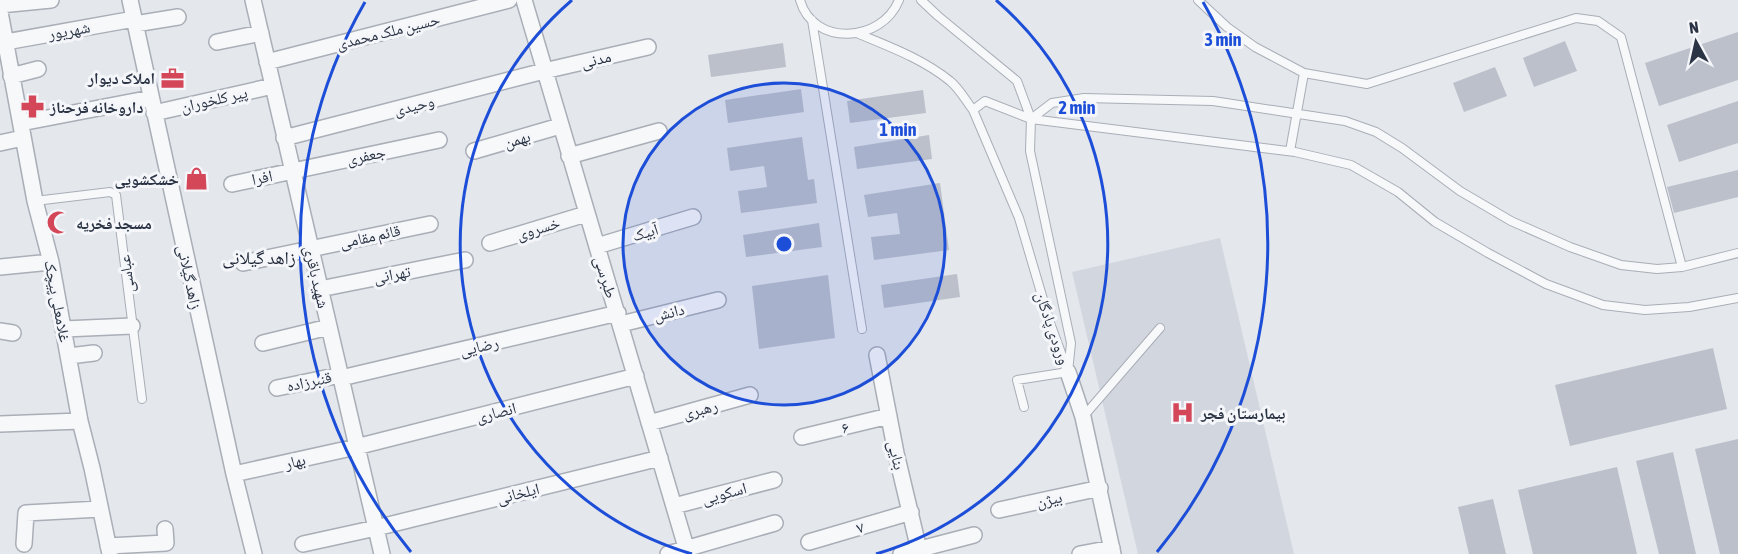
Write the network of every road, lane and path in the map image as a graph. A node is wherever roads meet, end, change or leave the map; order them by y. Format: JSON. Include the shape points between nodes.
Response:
{"nodes":[{"id":1,"x":51,"y":0,"type":"edge"},
{"id":2,"x":130,"y":0,"type":"edge"},
{"id":3,"x":253,"y":0,"type":"edge"},
{"id":4,"x":509,"y":0,"type":"edge"},
{"id":5,"x":524,"y":0,"type":"edge"},
{"id":6,"x":800,"y":0,"type":"edge"},
{"id":7,"x":899,"y":0,"type":"edge"},
{"id":8,"x":921,"y":0,"type":"edge"},
{"id":9,"x":1198,"y":0,"type":"edge"},
{"id":10,"x":0,"y":5,"type":"edge"},
{"id":11,"x":0,"y":12,"type":"edge"},
{"id":12,"x":178,"y":17,"type":"dead end"},
{"id":13,"x":812,"y":20,"type":"junction"},
{"id":14,"x":135,"y":22,"type":"junction"},
{"id":15,"x":261,"y":33,"type":"junction"},
{"id":16,"x":859,"y":34,"type":"junction"},
{"id":17,"x":2,"y":42,"type":"edge"},
{"id":18,"x":217,"y":42,"type":"dead end"},
{"id":19,"x":648,"y":47,"type":"dead end"},
{"id":20,"x":267,"y":62,"type":"junction"},
{"id":21,"x":38,"y":69,"type":"dead end"},
{"id":22,"x":544,"y":71,"type":"junction"},
{"id":23,"x":1304,"y":73,"type":"junction"},
{"id":24,"x":11,"y":76,"type":"junction"},
{"id":25,"x":273,"y":86,"type":"junction"},
{"id":26,"x":153,"y":106,"type":"junction"},
{"id":27,"x":973,"y":110,"type":"junction"},
{"id":28,"x":1297,"y":113,"type":"junction"},
{"id":29,"x":1031,"y":119,"type":"junction"},
{"id":30,"x":560,"y":126,"type":"junction"},
{"id":31,"x":22,"y":130,"type":"junction"},
{"id":32,"x":659,"y":131,"type":"dead end"},
{"id":33,"x":284,"y":138,"type":"junction"},
{"id":34,"x":439,"y":140,"type":"dead end"},
{"id":35,"x":0,"y":143,"type":"edge"},
{"id":36,"x":1290,"y":151,"type":"junction"},
{"id":37,"x":474,"y":152,"type":"dead end"},
{"id":38,"x":569,"y":156,"type":"junction"},
{"id":39,"x":292,"y":171,"type":"junction"},
{"id":40,"x":232,"y":183,"type":"dead end"},
{"id":41,"x":35,"y":201,"type":"junction"},
{"id":42,"x":586,"y":214,"type":"junction"},
{"id":43,"x":693,"y":217,"type":"dead end"},
{"id":44,"x":430,"y":224,"type":"dead end"},
{"id":45,"x":490,"y":243,"type":"dead end"},
{"id":46,"x":597,"y":246,"type":"junction"},
{"id":47,"x":310,"y":249,"type":"junction"},
{"id":48,"x":1738,"y":254,"type":"edge"},
{"id":49,"x":465,"y":260,"type":"dead end"},
{"id":50,"x":51,"y":262,"type":"junction"},
{"id":51,"x":243,"y":263,"type":"dead end"},
{"id":52,"x":0,"y":267,"type":"edge"},
{"id":53,"x":1682,"y":267,"type":"junction"},
{"id":54,"x":320,"y":289,"type":"junction"},
{"id":55,"x":1738,"y":298,"type":"edge"},
{"id":56,"x":718,"y":300,"type":"dead end"},
{"id":57,"x":619,"y":319,"type":"junction"},
{"id":58,"x":132,"y":326,"type":"junction"},
{"id":59,"x":329,"y":327,"type":"junction"},
{"id":60,"x":1160,"y":328,"type":"dead end"},
{"id":61,"x":64,"y":329,"type":"junction"},
{"id":62,"x":862,"y":329,"type":"dead end"},
{"id":63,"x":263,"y":343,"type":"dead end"},
{"id":64,"x":94,"y":353,"type":"dead end"},
{"id":65,"x":877,"y":355,"type":"dead end"},
{"id":66,"x":69,"y":356,"type":"junction"},
{"id":67,"x":1068,"y":372,"type":"junction"},
{"id":68,"x":340,"y":376,"type":"junction"},
{"id":69,"x":636,"y":376,"type":"junction"},
{"id":70,"x":277,"y":388,"type":"dead end"},
{"id":71,"x":750,"y":395,"type":"dead end"},
{"id":72,"x":142,"y":399,"type":"dead end"},
{"id":73,"x":1024,"y":407,"type":"dead end"},
{"id":74,"x":889,"y":416,"type":"junction"},
{"id":75,"x":1083,"y":417,"type":"junction"},
{"id":76,"x":80,"y":421,"type":"junction"},
{"id":77,"x":650,"y":423,"type":"junction"},
{"id":78,"x":0,"y":424,"type":"edge"},
{"id":79,"x":802,"y":437,"type":"dead end"},
{"id":80,"x":356,"y":447,"type":"junction"},
{"id":81,"x":660,"y":458,"type":"junction"},
{"id":82,"x":234,"y":474,"type":"junction"},
{"id":83,"x":774,"y":480,"type":"dead end"},
{"id":84,"x":1100,"y":488,"type":"junction"},
{"id":85,"x":674,"y":506,"type":"junction"},
{"id":86,"x":100,"y":509,"type":"junction"},
{"id":87,"x":999,"y":510,"type":"dead end"},
{"id":88,"x":911,"y":512,"type":"junction"},
{"id":89,"x":775,"y":523,"type":"dead end"},
{"id":90,"x":376,"y":528,"type":"junction"},
{"id":91,"x":165,"y":529,"type":"dead end"},
{"id":92,"x":974,"y":535,"type":"dead end"},
{"id":93,"x":809,"y":542,"type":"dead end"},
{"id":94,"x":24,"y":544,"type":"dead end"},
{"id":95,"x":303,"y":544,"type":"dead end"},
{"id":96,"x":109,"y":550,"type":"edge"},
{"id":97,"x":687,"y":551,"type":"edge"},
{"id":98,"x":919,"y":551,"type":"edge"},
{"id":99,"x":1112,"y":551,"type":"edge"},
{"id":100,"x":254,"y":554,"type":"edge"},
{"id":101,"x":382,"y":554,"type":"edge"},
{"id":102,"x":668,"y":554,"type":"edge"},
{"id":103,"x":901,"y":554,"type":"edge"},
{"id":104,"x":1080,"y":554,"type":"edge"}],
"edges":[{"from":1,"to":10,"type":"street"},
{"from":2,"to":14,"type":"street","name":"زاهد گیلانی"},
{"from":3,"to":15,"type":"street","name":"شهید باقری"},
{"from":4,"to":20,"type":"street","name":"حسین ملک محمدی"},
{"from":5,"to":22,"type":"street","name":"طبرسی"},
{"from":6,"to":13,"type":"lane"},
{"from":7,"to":16,"type":"lane","via":[[888,17]]},
{"from":8,"to":29,"type":"lane","via":[[1017,81]]},
{"from":9,"to":23,"type":"lane","via":[[1255,47]]},
{"from":11,"to":17,"type":"street","name":"غلامعلی پیچک"},
{"from":12,"to":14,"type":"street","name":"شهریور"},
{"from":13,"to":16,"type":"lane","name":"ورودی پادگان","via":[[834,32]]},
{"from":13,"to":62,"type":"lane"},
{"from":14,"to":17,"type":"street","name":"شهریور"},
{"from":14,"to":26,"type":"street","name":"زاهد گیلانی"},
{"from":15,"to":18,"type":"street"},
{"from":15,"to":20,"type":"street","name":"شهید باقری"},
{"from":16,"to":27,"type":"lane","name":"ورودی پادگان","via":[[930,67],[951,82]]},
{"from":17,"to":24,"type":"street","name":"غلامعلی پیچک"},
{"from":19,"to":22,"type":"street","name":"مدنی"},
{"from":20,"to":25,"type":"street","name":"شهید باقری"},
{"from":21,"to":24,"type":"street"},
{"from":22,"to":30,"type":"street","name":"طبرسی"},
{"from":22,"to":33,"type":"street","name":"وحیدی"},
{"from":23,"to":28,"type":"lane"},
{"from":23,"to":53,"type":"lane","via":[[1367,84],[1576,18],[1598,21],[1621,37]]},
{"from":24,"to":31,"type":"street","name":"غلامعلی پیچک"},
{"from":25,"to":26,"type":"street","name":"پیر کلخوران"},
{"from":25,"to":33,"type":"street","name":"شهید باقری"},
{"from":26,"to":31,"type":"street","name":"پیر کلخوران"},
{"from":26,"to":82,"type":"street","name":"زاهد گیلانی"},
{"from":27,"to":29,"type":"lane","via":[[985,101]]},
{"from":27,"to":67,"type":"lane","name":"ورودی پادگان","via":[[1019,218]]},
{"from":28,"to":29,"type":"lane","via":[[1213,101],[1084,98],[1052,104]]},
{"from":28,"to":36,"type":"lane"},
{"from":28,"to":53,"type":"lane","via":[[1345,121],[1376,132],[1460,191],[1511,221],[1570,247],[1621,265]]},
{"from":29,"to":36,"type":"lane"},
{"from":29,"to":67,"type":"lane","name":"ورودی پادگان","via":[[1030,151],[1071,343]]},
{"from":30,"to":37,"type":"street","name":"بهمن"},
{"from":30,"to":38,"type":"street","name":"طبرسی"},
{"from":31,"to":35,"type":"street","name":"پیر کلخوران"},
{"from":31,"to":41,"type":"street","name":"غلامعلی پیچک"},
{"from":32,"to":38,"type":"street"},
{"from":33,"to":39,"type":"street","name":"شهید باقری"},
{"from":34,"to":39,"type":"street","name":"جعفری"},
{"from":36,"to":55,"type":"lane","via":[[1351,165],[1488,253],[1546,284],[1603,305],[1645,310]]},
{"from":38,"to":42,"type":"street","name":"طبرسی"},
{"from":39,"to":40,"type":"street","name":"افرا"},
{"from":39,"to":47,"type":"street","name":"شهید باقری"},
{"from":41,"to":50,"type":"street","name":"غلامعلی پیچک"},
{"from":41,"to":58,"type":"lane","name":"عباسی","via":[[110,192],[116,195]]},
{"from":42,"to":45,"type":"street","name":"خسروی"},
{"from":42,"to":46,"type":"street","name":"طبرسی"},
{"from":43,"to":46,"type":"street","name":"آبیک"},
{"from":44,"to":47,"type":"street","name":"قائم مقامی"},
{"from":46,"to":57,"type":"street","name":"طبرسی"},
{"from":47,"to":51,"type":"street","name":"قائم مقامی"},
{"from":47,"to":54,"type":"street","name":"شهید باقری"},
{"from":48,"to":53,"type":"lane"},
{"from":49,"to":54,"type":"street","name":"تهرانی"},
{"from":50,"to":52,"type":"street"},
{"from":50,"to":61,"type":"street","name":"غلامعلی پیچک"},
{"from":54,"to":59,"type":"street","name":"شهید باقری"},
{"from":56,"to":57,"type":"street","name":"دانش"},
{"from":57,"to":68,"type":"street","name":"رضایی"},
{"from":57,"to":69,"type":"street","name":"طبرسی"},
{"from":58,"to":61,"type":"street"},
{"from":58,"to":72,"type":"lane","name":"عباسی"},
{"from":59,"to":63,"type":"street"},
{"from":59,"to":68,"type":"street","name":"شهید باقری"},
{"from":60,"to":75,"type":"lane"},
{"from":61,"to":66,"type":"street","name":"غلامعلی پیچک"},
{"from":64,"to":66,"type":"street"},
{"from":65,"to":74,"type":"street","name":"بنایی"},
{"from":66,"to":76,"type":"street","name":"غلامعلی پیچک"},
{"from":67,"to":73,"type":"lane","via":[[1017,380]]},
{"from":67,"to":75,"type":"street"},
{"from":68,"to":70,"type":"street","name":"قنبرزاده"},
{"from":68,"to":80,"type":"street","name":"شهید باقری"},
{"from":69,"to":77,"type":"street","name":"طبرسی"},
{"from":69,"to":80,"type":"street","name":"انصاری"},
{"from":71,"to":77,"type":"street","name":"رهبری"},
{"from":74,"to":79,"type":"street","name":"۶"},
{"from":74,"to":88,"type":"street","name":"بنایی"},
{"from":75,"to":84,"type":"street"},
{"from":76,"to":78,"type":"street"},
{"from":76,"to":86,"type":"street","name":"غلامعلی پیچک"},
{"from":77,"to":81,"type":"street","name":"طبرسی"},
{"from":80,"to":82,"type":"street","name":"بهار"},
{"from":80,"to":90,"type":"street","name":"شهید باقری"},
{"from":81,"to":85,"type":"street","name":"طبرسی"},
{"from":81,"to":90,"type":"street","name":"ایلخانی"},
{"from":82,"to":100,"type":"street","name":"زاهد گیلانی"},
{"from":83,"to":85,"type":"street","name":"اسکویی"},
{"from":84,"to":87,"type":"street","name":"بیژن"},
{"from":84,"to":99,"type":"street"},
{"from":85,"to":97,"type":"street","name":"طبرسی"},
{"from":86,"to":94,"type":"street","via":[[26,513]]},
{"from":86,"to":96,"type":"street","name":"غلامعلی پیچک"},
{"from":88,"to":93,"type":"street","name":"۷"},
{"from":88,"to":98,"type":"street","name":"بنایی"},
{"from":89,"to":97,"type":"street"},
{"from":90,"to":95,"type":"street","name":"ایلخانی"},
{"from":90,"to":101,"type":"street","name":"شهید باقری"},
{"from":91,"to":96,"type":"street","via":[[166,543]]},
{"from":92,"to":98,"type":"street"},
{"from":97,"to":102,"type":"street"},
{"from":98,"to":103,"type":"street"},
{"from":99,"to":104,"type":"street"}]}
